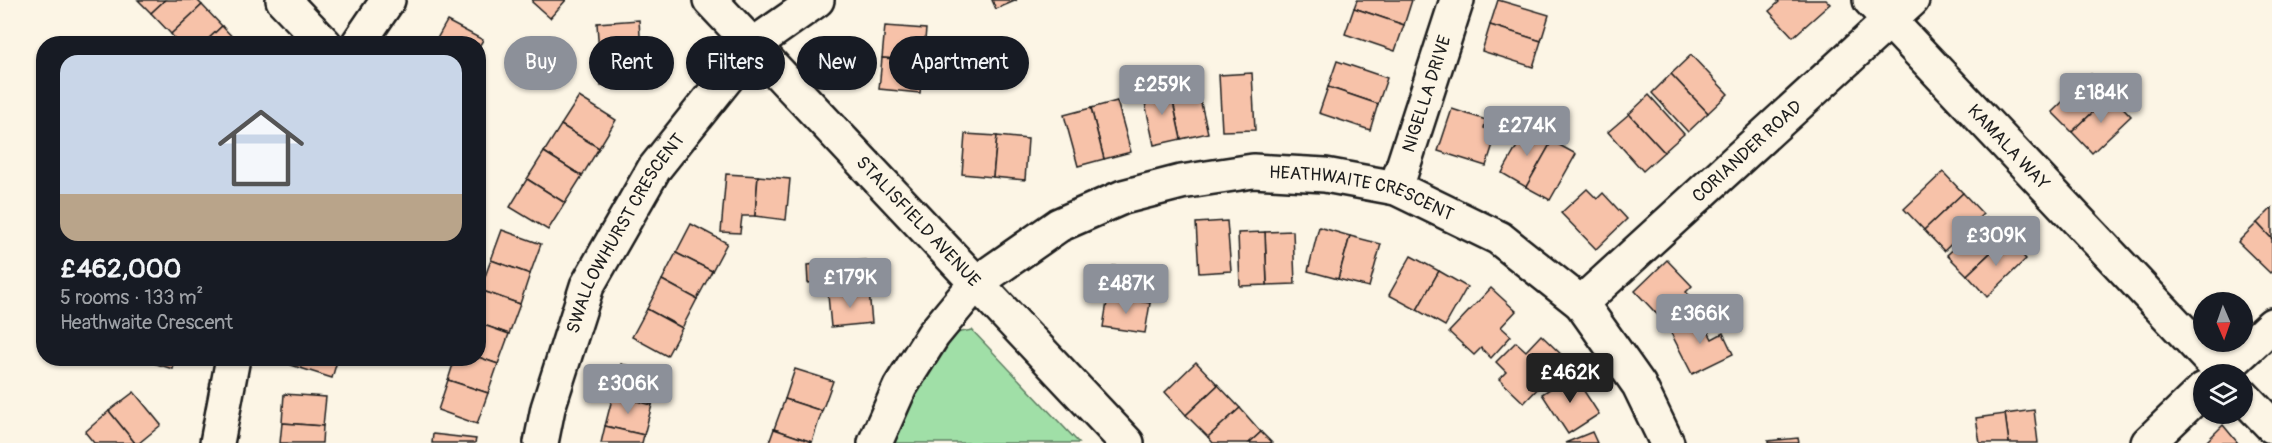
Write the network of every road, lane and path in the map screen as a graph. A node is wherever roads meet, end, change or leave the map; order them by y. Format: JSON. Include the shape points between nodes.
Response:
{"nodes":[{"id":1,"x":283,"y":0,"type":"edge"},
{"id":2,"x":388,"y":0,"type":"edge"},
{"id":3,"x":710,"y":0,"type":"edge"},
{"id":4,"x":817,"y":0,"type":"edge"},
{"id":5,"x":1457,"y":0,"type":"edge"},
{"id":6,"x":1890,"y":7,"type":"edge"},
{"id":7,"x":317,"y":36,"type":"edge"},
{"id":8,"x":363,"y":36,"type":"edge"},
{"id":9,"x":744,"y":36,"type":"edge"},
{"id":10,"x":766,"y":36,"type":"edge"},
{"id":11,"x":785,"y":79,"type":"edge"},
{"id":12,"x":717,"y":90,"type":"edge"},
{"id":13,"x":1396,"y":188,"type":"junction"},
{"id":14,"x":976,"y":283,"type":"junction"},
{"id":15,"x":1581,"y":303,"type":"junction"},
{"id":16,"x":2272,"y":325,"type":"edge"},
{"id":17,"x":2207,"y":364,"type":"edge"},
{"id":18,"x":2237,"y":364,"type":"edge"},
{"id":19,"x":232,"y":366,"type":"edge"},
{"id":20,"x":2193,"y":405,"type":"edge"},
{"id":21,"x":2253,"y":409,"type":"edge"},
{"id":22,"x":2272,"y":426,"type":"edge"},
{"id":23,"x":218,"y":443,"type":"edge"},
{"id":24,"x":541,"y":443,"type":"edge"},
{"id":25,"x":875,"y":443,"type":"edge"},
{"id":26,"x":1127,"y":443,"type":"edge"},
{"id":27,"x":1667,"y":443,"type":"edge"},
{"id":28,"x":2148,"y":443,"type":"edge"}],
"edges":[{"from":1,"to":7,"type":"street"},
{"from":2,"to":8,"type":"street"},
{"from":3,"to":9,"type":"street","name":"STALISFIELD AVENUE"},
{"from":4,"to":10,"type":"street","name":"SWALLOWHURST CRESCENT"},
{"from":5,"to":13,"type":"street","name":"NIGELLA DRIVE"},
{"from":6,"to":15,"type":"street","name":"CORIANDER ROAD"},
{"from":6,"to":17,"type":"street","name":"KAMALA WAY"},
{"from":11,"to":14,"type":"street","name":"STALISFIELD AVENUE"},
{"from":12,"to":24,"type":"street","name":"SWALLOWHURST CRESCENT","via":[[654,169],[587,286],[548,408]]},
{"from":13,"to":14,"type":"street","name":"HEATHWAITE CRESCENT","via":[[1325,175],[1253,171],[1181,182],[1123,197],[1059,225]]},
{"from":13,"to":15,"type":"street","name":"HEATHWAITE CRESCENT","via":[[1499,238]]},
{"from":14,"to":25,"type":"street","name":"HEATHWAITE CRESCENT","via":[[933,335],[900,387]]},
{"from":14,"to":26,"type":"street","name":"STALISFIELD AVENUE"},
{"from":15,"to":27,"type":"street","name":"HEATHWAITE CRESCENT","via":[[1639,385]]},
{"from":16,"to":18,"type":"street"},
{"from":19,"to":23,"type":"street"},
{"from":20,"to":28,"type":"street"},
{"from":21,"to":22,"type":"street","name":"KAMALA WAY"}]}
